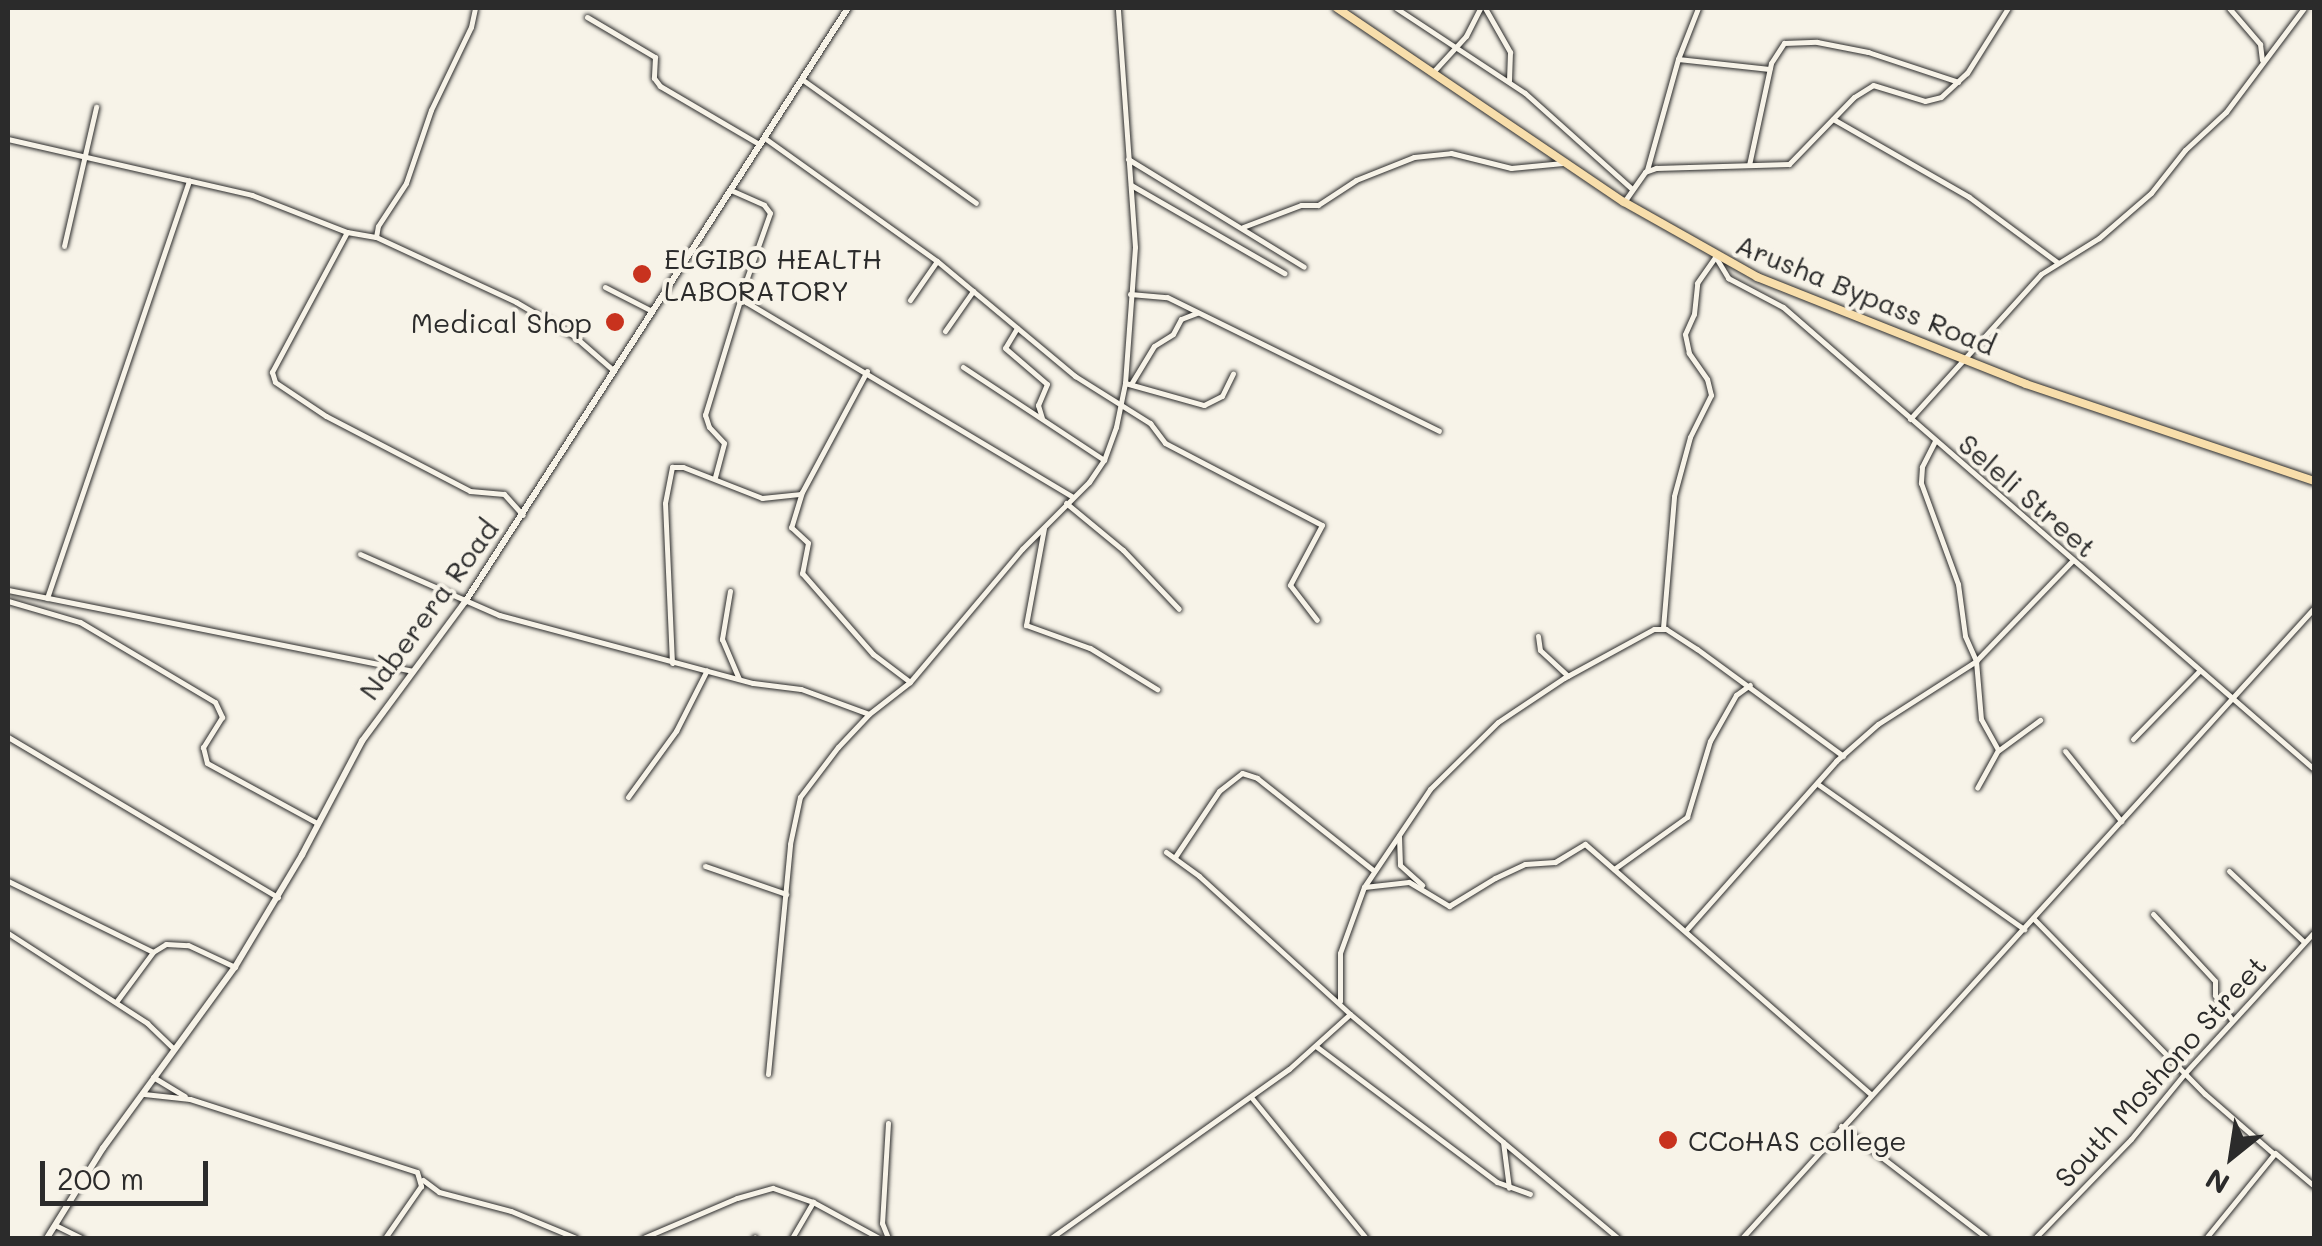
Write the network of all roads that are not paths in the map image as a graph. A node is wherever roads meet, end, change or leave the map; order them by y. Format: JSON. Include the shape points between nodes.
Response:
{"nodes":[{"id":1,"x":475,"y":8,"type":"edge"},
{"id":2,"x":848,"y":8,"type":"edge"},
{"id":3,"x":1118,"y":8,"type":"edge"},
{"id":4,"x":1337,"y":8,"type":"edge"},
{"id":5,"x":1396,"y":8,"type":"edge"},
{"id":6,"x":1483,"y":8,"type":"edge"},
{"id":7,"x":1698,"y":8,"type":"edge"},
{"id":8,"x":2008,"y":8,"type":"edge"},
{"id":9,"x":2229,"y":8,"type":"edge"},
{"id":10,"x":2304,"y":8,"type":"edge"},
{"id":11,"x":587,"y":17,"type":"dead end"},
{"id":12,"x":1456,"y":46,"type":"junction"},
{"id":13,"x":1678,"y":59,"type":"junction"},
{"id":14,"x":2262,"y":62,"type":"junction"},
{"id":15,"x":1769,"y":70,"type":"junction"},
{"id":16,"x":1433,"y":72,"type":"junction"},
{"id":17,"x":803,"y":80,"type":"junction"},
{"id":18,"x":1509,"y":81,"type":"junction"},
{"id":19,"x":1958,"y":82,"type":"junction"},
{"id":20,"x":96,"y":107,"type":"dead end"},
{"id":21,"x":1834,"y":119,"type":"junction"},
{"id":22,"x":8,"y":139,"type":"edge"},
{"id":23,"x":764,"y":142,"type":"junction"},
{"id":24,"x":88,"y":156,"type":"junction"},
{"id":25,"x":1128,"y":158,"type":"junction"},
{"id":26,"x":1566,"y":163,"type":"junction"},
{"id":27,"x":1749,"y":164,"type":"junction"},
{"id":28,"x":1647,"y":170,"type":"junction"},
{"id":29,"x":189,"y":181,"type":"junction"},
{"id":30,"x":1131,"y":185,"type":"junction"},
{"id":31,"x":1632,"y":189,"type":"junction"},
{"id":32,"x":733,"y":190,"type":"junction"},
{"id":33,"x":1624,"y":202,"type":"junction"},
{"id":34,"x":976,"y":203,"type":"dead end"},
{"id":35,"x":1243,"y":227,"type":"junction"},
{"id":36,"x":348,"y":232,"type":"junction"},
{"id":37,"x":376,"y":237,"type":"junction"},
{"id":38,"x":64,"y":246,"type":"dead end"},
{"id":39,"x":1715,"y":256,"type":"junction"},
{"id":40,"x":938,"y":261,"type":"junction"},
{"id":41,"x":2057,"y":262,"type":"junction"},
{"id":42,"x":1304,"y":266,"type":"dead end"},
{"id":43,"x":1284,"y":273,"type":"dead end"},
{"id":44,"x":604,"y":287,"type":"dead end"},
{"id":45,"x":973,"y":291,"type":"junction"},
{"id":46,"x":742,"y":294,"type":"junction"},
{"id":47,"x":1130,"y":294,"type":"junction"},
{"id":48,"x":910,"y":300,"type":"dead end"},
{"id":49,"x":654,"y":312,"type":"junction"},
{"id":50,"x":1197,"y":313,"type":"junction"},
{"id":51,"x":1017,"y":328,"type":"junction"},
{"id":52,"x":945,"y":331,"type":"dead end"},
{"id":53,"x":1965,"y":360,"type":"junction"},
{"id":54,"x":963,"y":367,"type":"dead end"},
{"id":55,"x":867,"y":371,"type":"junction"},
{"id":56,"x":616,"y":372,"type":"junction"},
{"id":57,"x":1233,"y":373,"type":"dead end"},
{"id":58,"x":1128,"y":384,"type":"junction"},
{"id":59,"x":1121,"y":406,"type":"junction"},
{"id":60,"x":1910,"y":418,"type":"junction"},
{"id":61,"x":1042,"y":419,"type":"junction"},
{"id":62,"x":1440,"y":431,"type":"dead end"},
{"id":63,"x":1935,"y":441,"type":"junction"},
{"id":64,"x":1104,"y":460,"type":"junction"},
{"id":65,"x":714,"y":478,"type":"junction"},
{"id":66,"x":2314,"y":481,"type":"edge"},
{"id":67,"x":802,"y":492,"type":"junction"},
{"id":68,"x":1072,"y":496,"type":"junction"},
{"id":69,"x":1066,"y":503,"type":"junction"},
{"id":70,"x":522,"y":515,"type":"junction"},
{"id":71,"x":1044,"y":525,"type":"junction"},
{"id":72,"x":360,"y":554,"type":"dead end"},
{"id":73,"x":2073,"y":560,"type":"junction"},
{"id":74,"x":8,"y":590,"type":"edge"},
{"id":75,"x":730,"y":591,"type":"dead end"},
{"id":76,"x":47,"y":598,"type":"junction"},
{"id":77,"x":8,"y":601,"type":"edge"},
{"id":78,"x":465,"y":602,"type":"junction"},
{"id":79,"x":2314,"y":608,"type":"edge"},
{"id":80,"x":1179,"y":609,"type":"dead end"},
{"id":81,"x":1318,"y":620,"type":"dead end"},
{"id":82,"x":1662,"y":628,"type":"junction"},
{"id":83,"x":1538,"y":636,"type":"dead end"},
{"id":84,"x":1976,"y":661,"type":"junction"},
{"id":85,"x":672,"y":662,"type":"junction"},
{"id":86,"x":706,"y":670,"type":"junction"},
{"id":87,"x":2200,"y":670,"type":"junction"},
{"id":88,"x":412,"y":671,"type":"junction"},
{"id":89,"x":1568,"y":676,"type":"junction"},
{"id":90,"x":739,"y":679,"type":"junction"},
{"id":91,"x":910,"y":682,"type":"junction"},
{"id":92,"x":1750,"y":685,"type":"junction"},
{"id":93,"x":1157,"y":689,"type":"dead end"},
{"id":94,"x":2232,"y":698,"type":"junction"},
{"id":95,"x":869,"y":714,"type":"junction"},
{"id":96,"x":2040,"y":720,"type":"dead end"},
{"id":97,"x":8,"y":737,"type":"edge"},
{"id":98,"x":2133,"y":739,"type":"dead end"},
{"id":99,"x":1998,"y":750,"type":"junction"},
{"id":100,"x":2065,"y":751,"type":"dead end"},
{"id":101,"x":1843,"y":756,"type":"junction"},
{"id":102,"x":2314,"y":769,"type":"edge"},
{"id":103,"x":1819,"y":784,"type":"junction"},
{"id":104,"x":1977,"y":788,"type":"dead end"},
{"id":105,"x":628,"y":797,"type":"dead end"},
{"id":106,"x":2122,"y":821,"type":"junction"},
{"id":107,"x":317,"y":824,"type":"junction"},
{"id":108,"x":1399,"y":832,"type":"junction"},
{"id":109,"x":1166,"y":852,"type":"dead end"},
{"id":110,"x":1175,"y":856,"type":"junction"},
{"id":111,"x":705,"y":866,"type":"dead end"},
{"id":112,"x":1614,"y":868,"type":"junction"},
{"id":113,"x":1373,"y":870,"type":"junction"},
{"id":114,"x":2229,"y":871,"type":"dead end"},
{"id":115,"x":8,"y":881,"type":"edge"},
{"id":116,"x":1364,"y":887,"type":"junction"},
{"id":117,"x":1428,"y":891,"type":"junction"},
{"id":118,"x":786,"y":894,"type":"junction"},
{"id":119,"x":278,"y":897,"type":"junction"},
{"id":120,"x":2154,"y":914,"type":"dead end"},
{"id":121,"x":2034,"y":918,"type":"junction"},
{"id":122,"x":2024,"y":929,"type":"junction"},
{"id":123,"x":1687,"y":930,"type":"junction"},
{"id":124,"x":2314,"y":932,"type":"edge"},
{"id":125,"x":8,"y":933,"type":"edge"},
{"id":126,"x":2304,"y":942,"type":"junction"},
{"id":127,"x":153,"y":952,"type":"junction"},
{"id":128,"x":234,"y":966,"type":"junction"},
{"id":129,"x":1340,"y":1000,"type":"junction"},
{"id":130,"x":116,"y":1002,"type":"junction"},
{"id":131,"x":1350,"y":1014,"type":"junction"},
{"id":132,"x":2232,"y":1020,"type":"junction"},
{"id":133,"x":1317,"y":1047,"type":"junction"},
{"id":134,"x":174,"y":1048,"type":"junction"},
{"id":135,"x":2185,"y":1072,"type":"junction"},
{"id":136,"x":768,"y":1074,"type":"dead end"},
{"id":137,"x":153,"y":1077,"type":"junction"},
{"id":138,"x":141,"y":1093,"type":"junction"},
{"id":139,"x":1871,"y":1094,"type":"junction"},
{"id":140,"x":1250,"y":1096,"type":"junction"},
{"id":141,"x":190,"y":1099,"type":"junction"},
{"id":142,"x":888,"y":1123,"type":"dead end"},
{"id":143,"x":1841,"y":1126,"type":"junction"},
{"id":144,"x":1503,"y":1141,"type":"junction"},
{"id":145,"x":2274,"y":1154,"type":"junction"},
{"id":146,"x":423,"y":1180,"type":"junction"},
{"id":147,"x":2314,"y":1186,"type":"edge"},
{"id":148,"x":1509,"y":1188,"type":"junction"},
{"id":149,"x":1530,"y":1194,"type":"dead end"},
{"id":150,"x":813,"y":1202,"type":"junction"},
{"id":151,"x":55,"y":1225,"type":"junction"},
{"id":152,"x":2039,"y":1237,"type":"edge"},
{"id":153,"x":47,"y":1238,"type":"edge"},
{"id":154,"x":82,"y":1238,"type":"edge"},
{"id":155,"x":385,"y":1238,"type":"edge"},
{"id":156,"x":576,"y":1238,"type":"edge"},
{"id":157,"x":643,"y":1238,"type":"edge"},
{"id":158,"x":792,"y":1238,"type":"edge"},
{"id":159,"x":879,"y":1238,"type":"edge"},
{"id":160,"x":888,"y":1238,"type":"edge"},
{"id":161,"x":1051,"y":1238,"type":"edge"},
{"id":162,"x":1366,"y":1238,"type":"edge"},
{"id":163,"x":1618,"y":1238,"type":"edge"},
{"id":164,"x":1743,"y":1238,"type":"edge"},
{"id":165,"x":1987,"y":1238,"type":"edge"},
{"id":166,"x":2206,"y":1238,"type":"edge"}],
"edges":[{"from":1,"to":37,"type":"street","via":[[406,183]]},
{"from":2,"to":17,"type":"street","name":"Naberera Road"},
{"from":3,"to":25,"type":"street"},
{"from":4,"to":16,"type":"main road","name":"Arusha Bypass Road"},
{"from":5,"to":12,"type":"street"},
{"from":6,"to":12,"type":"street"},
{"from":6,"to":18,"type":"street","via":[[1510,52]]},
{"from":7,"to":13,"type":"street"},
{"from":8,"to":19,"type":"street"},
{"from":9,"to":14,"type":"street","via":[[2260,44]]},
{"from":10,"to":14,"type":"street"},
{"from":11,"to":23,"type":"street","via":[[655,57],[660,86]]},
{"from":12,"to":16,"type":"street"},
{"from":12,"to":18,"type":"street"},
{"from":13,"to":15,"type":"street"},
{"from":13,"to":28,"type":"street"},
{"from":14,"to":41,"type":"street","via":[[2151,193],[2099,238]]},
{"from":15,"to":19,"type":"street","via":[[1781,44],[1817,42],[1879,54]]},
{"from":15,"to":27,"type":"street"},
{"from":16,"to":26,"type":"main road","name":"Arusha Bypass Road"},
{"from":17,"to":23,"type":"street","name":"Naberera Road"},
{"from":17,"to":34,"type":"street"},
{"from":18,"to":31,"type":"street"},
{"from":19,"to":21,"type":"street","via":[[1925,102],[1872,85]]},
{"from":20,"to":24,"type":"street"},
{"from":21,"to":27,"type":"street","via":[[1789,164]]},
{"from":21,"to":41,"type":"street","via":[[1969,197]]},
{"from":22,"to":24,"type":"street"},
{"from":23,"to":32,"type":"street","name":"Naberera Road"},
{"from":23,"to":40,"type":"street"},
{"from":24,"to":29,"type":"street"},
{"from":24,"to":38,"type":"street"},
{"from":25,"to":30,"type":"street"},
{"from":25,"to":35,"type":"street"},
{"from":26,"to":33,"type":"main road","name":"Arusha Bypass Road"},
{"from":26,"to":35,"type":"street","via":[[1523,169],[1452,153],[1414,157],[1356,180],[1316,206],[1301,204]]},
{"from":27,"to":28,"type":"street"},
{"from":28,"to":31,"type":"street"},
{"from":29,"to":36,"type":"street","via":[[282,204]]},
{"from":29,"to":76,"type":"street"},
{"from":30,"to":43,"type":"street"},
{"from":30,"to":47,"type":"street"},
{"from":31,"to":33,"type":"street"},
{"from":32,"to":46,"type":"street","via":[[770,213]]},
{"from":32,"to":49,"type":"street","name":"Naberera Road"},
{"from":33,"to":39,"type":"main road","name":"Arusha Bypass Road"},
{"from":35,"to":42,"type":"street"},
{"from":36,"to":37,"type":"street"},
{"from":36,"to":70,"type":"street","via":[[272,372],[275,382],[470,491],[504,494]]},
{"from":37,"to":56,"type":"street","via":[[516,302],[574,336]]},
{"from":39,"to":53,"type":"main road","name":"Arusha Bypass Road"},
{"from":39,"to":60,"type":"street","name":"Seleli Street","via":[[1731,280],[1783,307]]},
{"from":39,"to":82,"type":"street","via":[[1698,282],[1685,332],[1711,395],[1690,437],[1674,496]]},
{"from":40,"to":45,"type":"street"},
{"from":40,"to":48,"type":"street"},
{"from":41,"to":53,"type":"street"},
{"from":44,"to":49,"type":"street"},
{"from":45,"to":51,"type":"street"},
{"from":45,"to":52,"type":"street"},
{"from":46,"to":55,"type":"street"},
{"from":46,"to":65,"type":"street","via":[[705,415],[724,443]]},
{"from":47,"to":50,"type":"street","via":[[1158,294]]},
{"from":47,"to":58,"type":"street"},
{"from":49,"to":56,"type":"street","name":"Naberera Road"},
{"from":50,"to":58,"type":"street","via":[[1154,346]]},
{"from":50,"to":62,"type":"street"},
{"from":51,"to":59,"type":"street"},
{"from":51,"to":61,"type":"street","via":[[1004,346],[1047,384],[1038,406]]},
{"from":53,"to":60,"type":"street"},
{"from":53,"to":66,"type":"main road","name":"Arusha Bypass Road"},
{"from":54,"to":61,"type":"street"},
{"from":55,"to":67,"type":"street"},
{"from":55,"to":68,"type":"street"},
{"from":56,"to":70,"type":"street","name":"Naberera Road"},
{"from":57,"to":58,"type":"street","via":[[1222,396],[1204,405]]},
{"from":58,"to":59,"type":"street"},
{"from":59,"to":64,"type":"street"},
{"from":59,"to":81,"type":"street","via":[[1173,448],[1322,525],[1290,585]]},
{"from":60,"to":63,"type":"street","name":"Seleli Street"},
{"from":61,"to":64,"type":"street"},
{"from":63,"to":73,"type":"street","name":"Seleli Street"},
{"from":63,"to":84,"type":"street","via":[[1921,483],[1958,584]]},
{"from":64,"to":68,"type":"street"},
{"from":65,"to":67,"type":"street","via":[[762,498]]},
{"from":65,"to":85,"type":"street","via":[[678,465],[668,474]]},
{"from":67,"to":91,"type":"street","via":[[791,527],[808,543],[802,573],[872,654]]},
{"from":68,"to":69,"type":"street"},
{"from":69,"to":71,"type":"street"},
{"from":69,"to":80,"type":"street"},
{"from":70,"to":78,"type":"street","name":"Naberera Road"},
{"from":71,"to":91,"type":"street"},
{"from":71,"to":93,"type":"street","via":[[1026,625],[1090,648]]},
{"from":72,"to":78,"type":"street"},
{"from":73,"to":84,"type":"street"},
{"from":73,"to":87,"type":"street","name":"Seleli Street"},
{"from":74,"to":76,"type":"street"},
{"from":75,"to":90,"type":"street","via":[[722,639]]},
{"from":76,"to":88,"type":"street"},
{"from":77,"to":107,"type":"street","via":[[80,622],[215,702],[222,717],[203,748],[206,763]]},
{"from":78,"to":85,"type":"street"},
{"from":78,"to":88,"type":"street","name":"Naberera Road"},
{"from":79,"to":94,"type":"street"},
{"from":82,"to":89,"type":"street"},
{"from":82,"to":92,"type":"street"},
{"from":83,"to":89,"type":"street","via":[[1540,650]]},
{"from":84,"to":99,"type":"street","via":[[1981,720]]},
{"from":84,"to":101,"type":"street","via":[[1878,724]]},
{"from":85,"to":86,"type":"street"},
{"from":86,"to":90,"type":"street"},
{"from":86,"to":105,"type":"street","via":[[676,732]]},
{"from":87,"to":94,"type":"street","name":"Seleli Street"},
{"from":87,"to":98,"type":"street"},
{"from":88,"to":107,"type":"street","name":"Naberera Road","via":[[362,741]]},
{"from":89,"to":108,"type":"street","via":[[1485,733]]},
{"from":90,"to":95,"type":"street","via":[[801,689]]},
{"from":91,"to":95,"type":"street"},
{"from":92,"to":101,"type":"street"},
{"from":92,"to":112,"type":"street","via":[[1710,740],[1687,817]]},
{"from":94,"to":102,"type":"street","name":"Seleli Street"},
{"from":94,"to":106,"type":"street"},
{"from":95,"to":118,"type":"street","via":[[800,797]]},
{"from":96,"to":99,"type":"street"},
{"from":97,"to":119,"type":"street"},
{"from":99,"to":104,"type":"street"},
{"from":100,"to":106,"type":"street"},
{"from":101,"to":103,"type":"street"},
{"from":103,"to":122,"type":"street"},
{"from":103,"to":123,"type":"street"},
{"from":106,"to":121,"type":"street"},
{"from":107,"to":119,"type":"street","name":"Naberera Road"},
{"from":108,"to":113,"type":"street"},
{"from":108,"to":117,"type":"street","via":[[1400,865]]},
{"from":109,"to":110,"type":"street"},
{"from":110,"to":113,"type":"street","via":[[1219,791],[1242,773]]},
{"from":110,"to":129,"type":"street"},
{"from":111,"to":118,"type":"street"},
{"from":112,"to":117,"type":"street","via":[[1580,843],[1561,859],[1525,864],[1454,905]]},
{"from":112,"to":123,"type":"street"},
{"from":113,"to":116,"type":"street"},
{"from":114,"to":126,"type":"street"},
{"from":115,"to":127,"type":"street"},
{"from":116,"to":117,"type":"street","via":[[1409,882]]},
{"from":116,"to":129,"type":"street","via":[[1338,965]]},
{"from":118,"to":136,"type":"street"},
{"from":119,"to":128,"type":"street","name":"Naberera Road"},
{"from":120,"to":132,"type":"street","via":[[2215,980],[2215,996]]},
{"from":121,"to":122,"type":"street"},
{"from":121,"to":135,"type":"street"},
{"from":122,"to":139,"type":"street"},
{"from":123,"to":139,"type":"street"},
{"from":124,"to":126,"type":"street","name":"South Moshono Street"},
{"from":125,"to":130,"type":"street"},
{"from":126,"to":132,"type":"street","name":"South Moshono Street"},
{"from":127,"to":128,"type":"street","via":[[179,943]]},
{"from":127,"to":130,"type":"street"},
{"from":128,"to":134,"type":"street","name":"Naberera Road"},
{"from":129,"to":131,"type":"street"},
{"from":130,"to":134,"type":"street"},
{"from":131,"to":133,"type":"street"},
{"from":131,"to":144,"type":"street"},
{"from":132,"to":135,"type":"street","name":"South Moshono Street"},
{"from":133,"to":140,"type":"street"},
{"from":133,"to":148,"type":"street"},
{"from":134,"to":137,"type":"street","name":"Naberera Road"},
{"from":135,"to":145,"type":"street"},
{"from":135,"to":152,"type":"street","name":"South Moshono Street"},
{"from":137,"to":138,"type":"street","name":"Naberera Road"},
{"from":137,"to":141,"type":"street"},
{"from":138,"to":141,"type":"street"},
{"from":138,"to":151,"type":"street","name":"Naberera Road"},
{"from":139,"to":143,"type":"street"},
{"from":140,"to":161,"type":"street"},
{"from":140,"to":162,"type":"street"},
{"from":141,"to":146,"type":"street","via":[[396,1164]]},
{"from":142,"to":160,"type":"street","via":[[882,1223]]},
{"from":143,"to":164,"type":"street"},
{"from":143,"to":165,"type":"street"},
{"from":144,"to":148,"type":"street"},
{"from":144,"to":163,"type":"street"},
{"from":145,"to":147,"type":"street"},
{"from":145,"to":166,"type":"street"},
{"from":146,"to":155,"type":"street"},
{"from":146,"to":156,"type":"street","via":[[439,1192]]},
{"from":148,"to":149,"type":"street"},
{"from":150,"to":157,"type":"street","via":[[765,1189]]},
{"from":150,"to":158,"type":"street"},
{"from":150,"to":159,"type":"street"},
{"from":151,"to":153,"type":"street","name":"Naberera Road"},
{"from":151,"to":154,"type":"street"}]}
